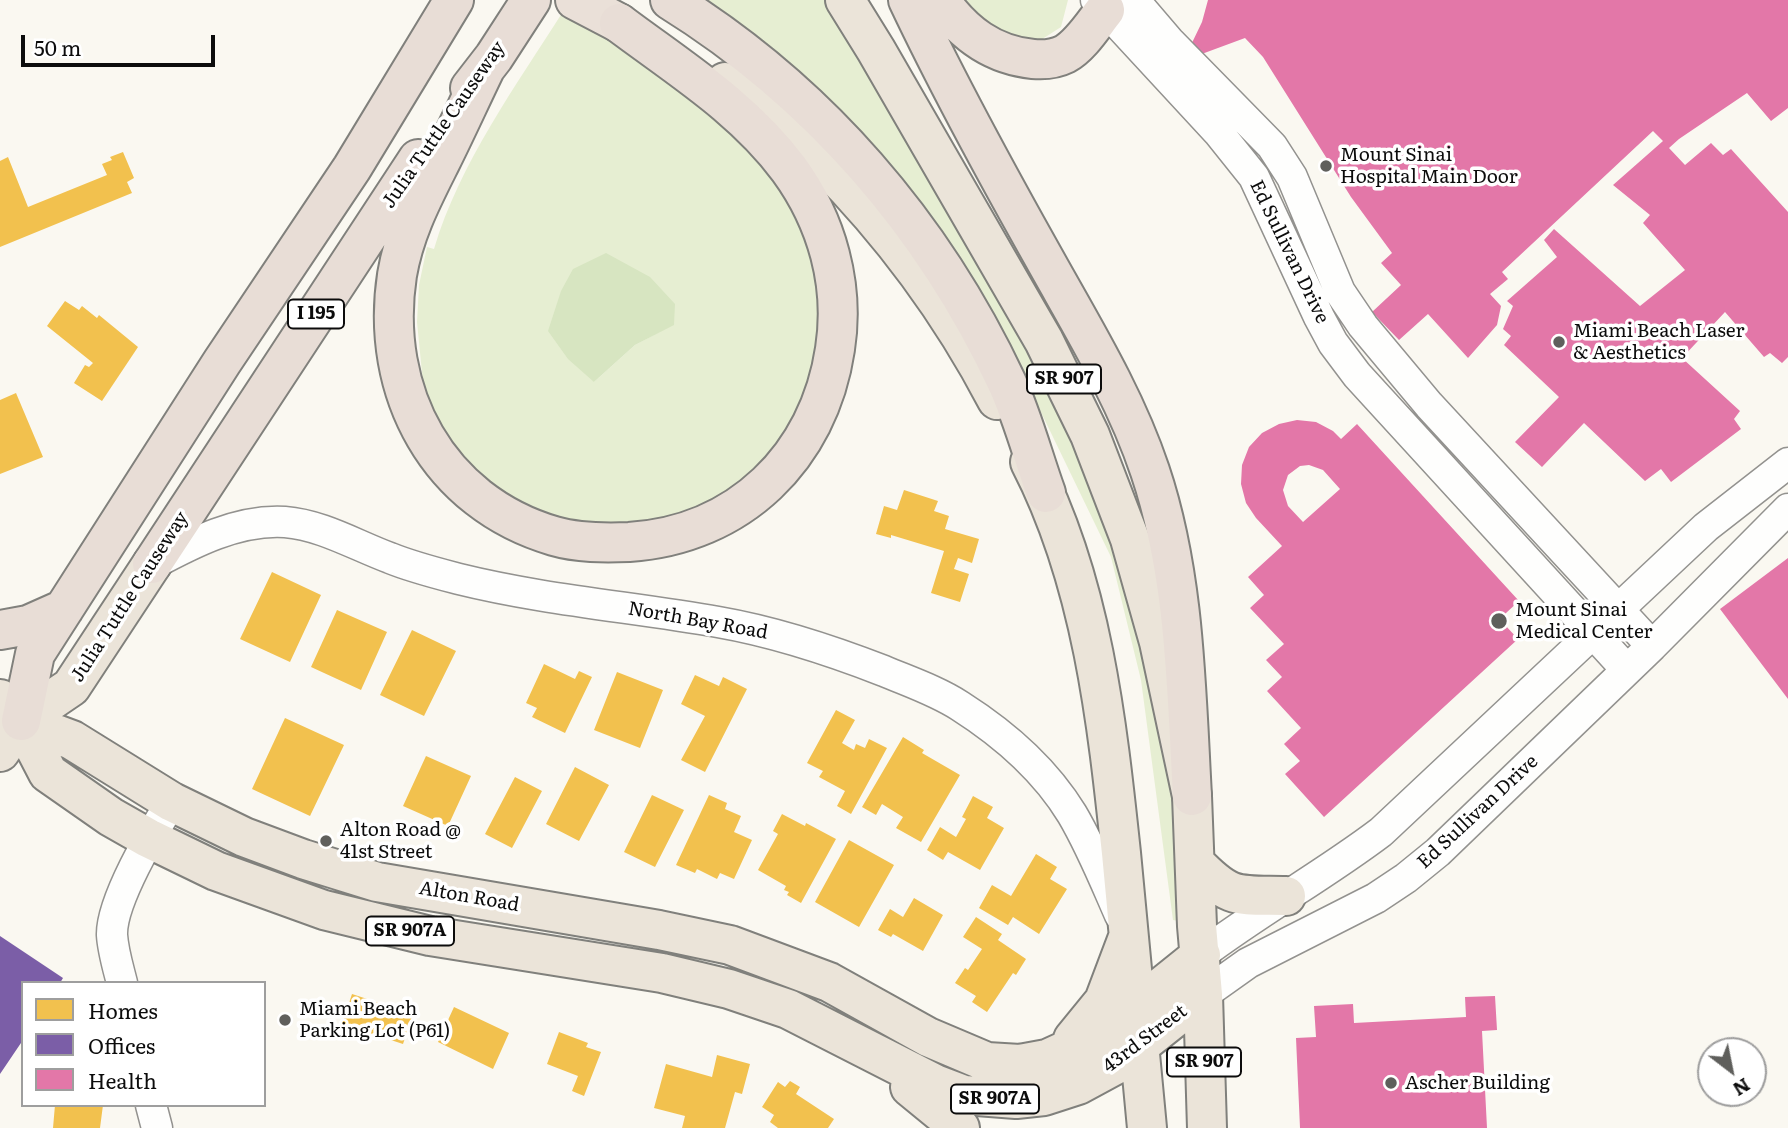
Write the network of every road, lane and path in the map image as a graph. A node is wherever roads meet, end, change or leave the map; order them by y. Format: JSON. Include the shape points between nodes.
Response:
{"nodes":[{"id":1,"x":531,"y":0,"type":"edge"},
{"id":2,"x":575,"y":0,"type":"edge"},
{"id":3,"x":670,"y":0,"type":"edge"},
{"id":4,"x":845,"y":0,"type":"edge"},
{"id":5,"x":908,"y":0,"type":"edge"},
{"id":6,"x":940,"y":0,"type":"edge"},
{"id":7,"x":1112,"y":3,"type":"edge"},
{"id":8,"x":447,"y":11,"type":"edge"},
{"id":9,"x":619,"y":23,"type":"junction"},
{"id":10,"x":489,"y":63,"type":"junction"},
{"id":11,"x":1788,"y":463,"type":"edge"},
{"id":12,"x":1046,"y":493,"type":"junction"},
{"id":13,"x":1788,"y":509,"type":"edge"},
{"id":14,"x":152,"y":564,"type":"junction"},
{"id":15,"x":1617,"y":608,"type":"junction"},
{"id":16,"x":64,"y":609,"type":"junction"},
{"id":17,"x":0,"y":630,"type":"edge"},
{"id":18,"x":1593,"y":631,"type":"junction"},
{"id":19,"x":1652,"y":646,"type":"junction"},
{"id":20,"x":1627,"y":670,"type":"junction"},
{"id":21,"x":11,"y":710,"type":"edge"},
{"id":22,"x":0,"y":752,"type":"edge"},
{"id":23,"x":1192,"y":796,"type":"junction"},
{"id":24,"x":172,"y":802,"type":"junction"},
{"id":25,"x":148,"y":838,"type":"junction"},
{"id":26,"x":1196,"y":863,"type":"junction"},
{"id":27,"x":1286,"y":896,"type":"junction"},
{"id":28,"x":1129,"y":934,"type":"junction"},
{"id":29,"x":1201,"y":956,"type":"junction"},
{"id":30,"x":122,"y":981,"type":"edge"},
{"id":31,"x":1203,"y":995,"type":"junction"},
{"id":32,"x":1137,"y":1007,"type":"junction"},
{"id":33,"x":928,"y":1037,"type":"joint"},
{"id":34,"x":850,"y":1040,"type":"junction"},
{"id":35,"x":1140,"y":1046,"type":"junction"},
{"id":36,"x":1060,"y":1053,"type":"junction"},
{"id":37,"x":152,"y":1107,"type":"edge"},
{"id":38,"x":157,"y":1128,"type":"edge"},
{"id":39,"x":960,"y":1128,"type":"edge"},
{"id":40,"x":1147,"y":1128,"type":"edge"},
{"id":41,"x":1207,"y":1128,"type":"edge"}],
"edges":[{"from":1,"to":10,"type":"highway","name":"Julia Tuttle Causeway","number":"I 195"},
{"from":2,"to":9,"type":"highway","number":"SR 907"},
{"from":3,"to":12,"type":"highway","via":[[776,75],[857,155],[906,215],[988,345],[1008,386]]},
{"from":4,"to":23,"type":"main road","number":"SR 907","via":[[1044,341],[1090,435],[1146,589]]},
{"from":5,"to":23,"type":"highway","via":[[1113,383],[1150,471],[1174,569]]},
{"from":6,"to":7,"type":"highway","via":[[979,41],[1017,57],[1040,59],[1068,52]]},
{"from":7,"to":15,"type":"street","name":"Ed Sullivan Drive","via":[[1169,41],[1272,146],[1292,177],[1340,292],[1363,326],[1429,405]]},
{"from":7,"to":18,"type":"street","name":"Ed Sullivan Drive","via":[[1254,177],[1319,317],[1357,375]]},
{"from":8,"to":16,"type":"highway","number":"I 195","via":[[352,168]]},
{"from":9,"to":10,"type":"highway","via":[[719,96],[768,143],[804,190],[835,272],[837,337],[825,396],[796,452],[750,499],[672,536],[586,542],[556,537],[513,520],[476,498],[442,461],[419,426],[399,374],[394,308],[397,275],[414,214]]},
{"from":9,"to":12,"type":"main road","number":"SR 907","via":[[685,54],[759,107],[870,213],[947,315]]},
{"from":10,"to":14,"type":"highway","name":"Julia Tuttle Causeway","number":"I 195","via":[[426,146]]},
{"from":11,"to":15,"type":"street","via":[[1728,507]]},
{"from":12,"to":28,"type":"main road","number":"SR 907","via":[[1073,572],[1102,701]]},
{"from":13,"to":19,"type":"street","name":"Ed Sullivan Drive"},
{"from":14,"to":21,"type":"main road","name":"Julia Tuttle Causeway","number":"I 195","via":[[71,687]]},
{"from":14,"to":28,"type":"street","name":"North Bay Road","via":[[212,536],[259,524],[291,523],[467,581],[720,622],[838,653],[950,700],[994,729],[1037,768],[1070,811]]},
{"from":15,"to":18,"type":"street"},
{"from":15,"to":19,"type":"street","name":"Ed Sullivan Drive"},
{"from":16,"to":17,"type":"highway","via":[[28,625]]},
{"from":16,"to":21,"type":"highway","number":"I 195","via":[[35,654]]},
{"from":18,"to":20,"type":"street","name":"Ed Sullivan Drive"},
{"from":18,"to":27,"type":"street","via":[[1391,823]]},
{"from":19,"to":20,"type":"street","name":"Ed Sullivan Drive"},
{"from":20,"to":31,"type":"street","name":"Ed Sullivan Drive","via":[[1406,878],[1343,916],[1248,962]]},
{"from":21,"to":22,"type":"main road"},
{"from":21,"to":24,"type":"main road","name":"Alton Road","number":"SR 907A","via":[[72,740]]},
{"from":21,"to":25,"type":"main road","number":"SR 907A","via":[[48,773]]},
{"from":23,"to":26,"type":"main road","number":"SR 907"},
{"from":24,"to":25,"type":"street"},
{"from":24,"to":33,"type":"main road","name":"Alton Road","number":"SR 907A","via":[[244,837],[377,882],[730,945],[829,982]]},
{"from":25,"to":30,"type":"street","via":[[112,932]]},
{"from":25,"to":34,"type":"main road","number":"SR 907A","via":[[216,872],[324,910],[430,936],[688,977],[788,1010]]},
{"from":26,"to":27,"type":"main road","via":[[1232,893]]},
{"from":26,"to":29,"type":"main road","number":"SR 907"},
{"from":27,"to":29,"type":"street"},
{"from":28,"to":32,"type":"main road","number":"SR 907"},
{"from":28,"to":36,"type":"main road","via":[[1104,1001]]},
{"from":29,"to":31,"type":"main road","number":"SR 907"},
{"from":29,"to":32,"type":"main road","name":"43rd Street","number":"SR 907A"},
{"from":31,"to":35,"type":"main road","name":"43rd Street","number":"SR 907A"},
{"from":31,"to":41,"type":"main road","number":"SR 907"},
{"from":32,"to":35,"type":"main road","number":"SR 907"},
{"from":32,"to":36,"type":"main road","name":"43rd Street","number":"SR 907A","via":[[1104,1033]]},
{"from":33,"to":36,"type":"main road","name":"43rd Street","number":"SR 907A","via":[[998,1064],[1020,1064]]},
{"from":34,"to":35,"type":"main road","name":"43rd Street","number":"SR 907A","via":[[956,1093],[1004,1100],[1044,1096],[1077,1086]]},
{"from":34,"to":39,"type":"main road"},
{"from":35,"to":40,"type":"main road","number":"SR 907"},
{"from":37,"to":38,"type":"street"}]}
